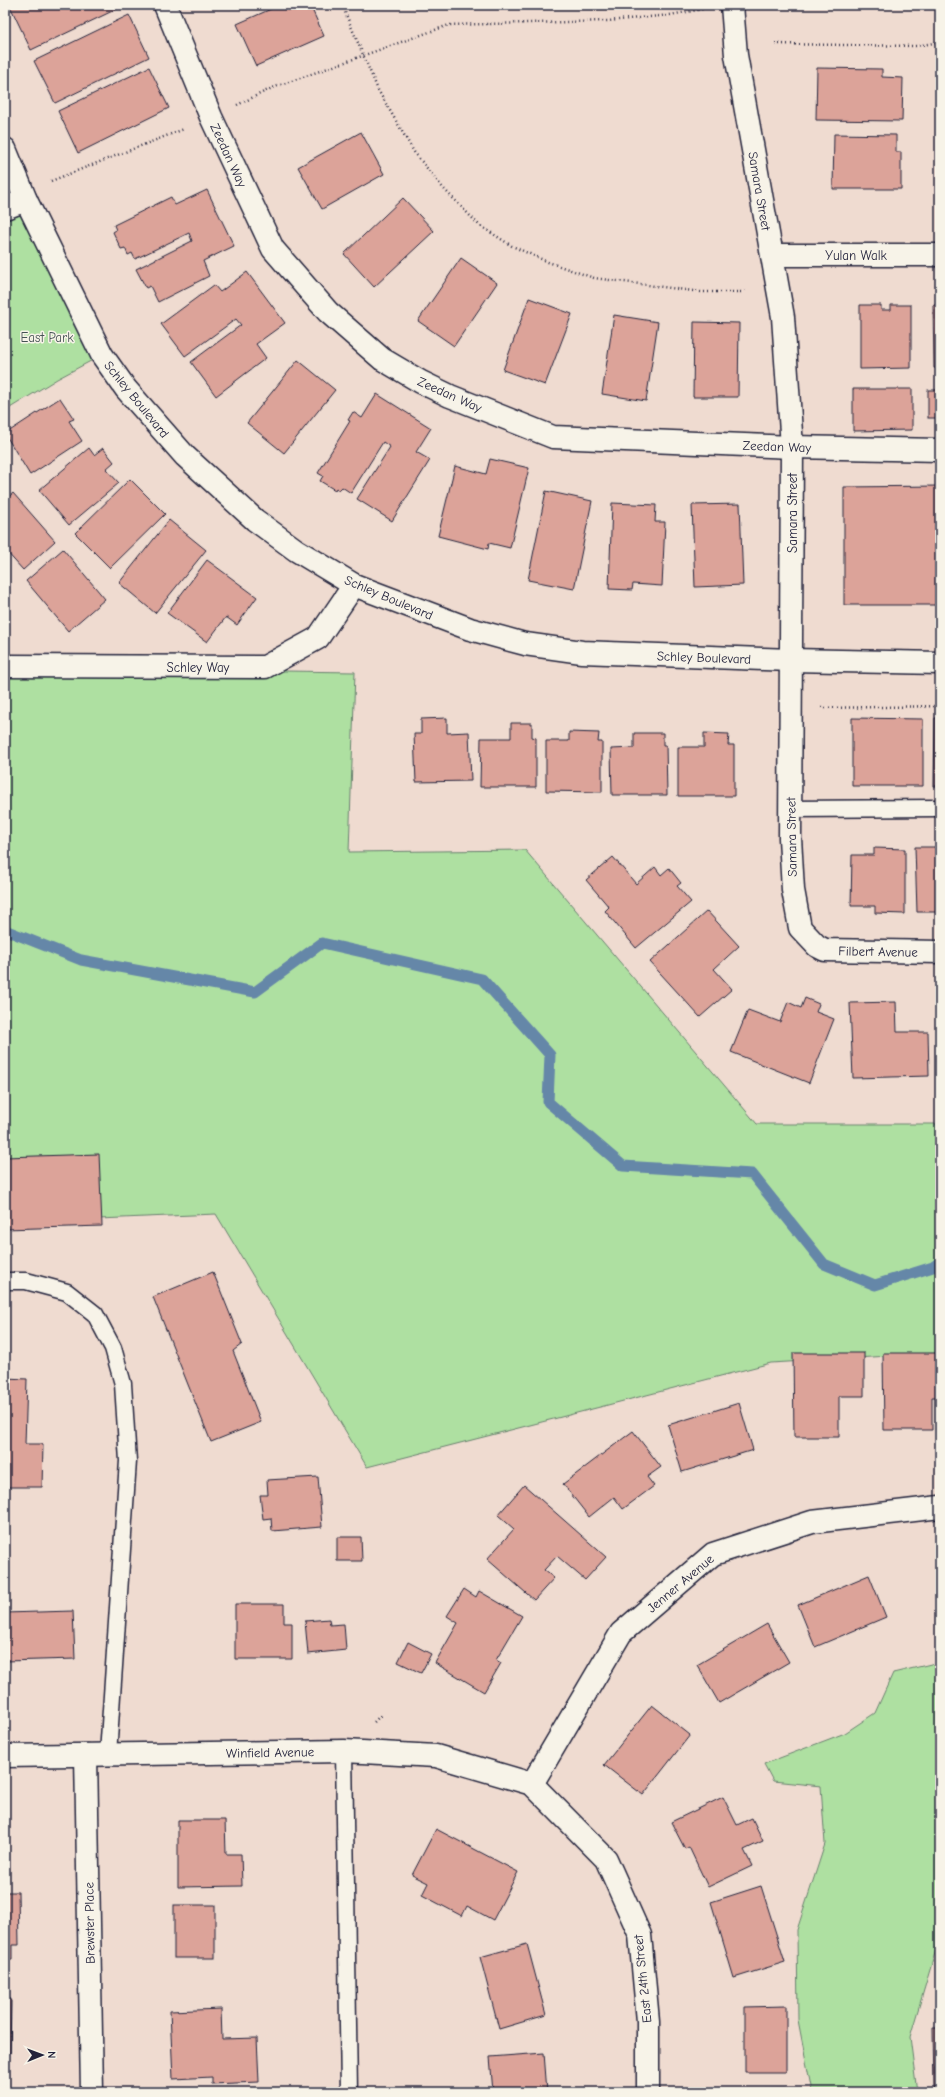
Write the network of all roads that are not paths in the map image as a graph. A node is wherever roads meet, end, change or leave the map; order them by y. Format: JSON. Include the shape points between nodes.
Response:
{"nodes":[{"id":1,"x":165,"y":5,"type":"edge"},
{"id":2,"x":732,"y":5,"type":"edge"},
{"id":3,"x":5,"y":149,"type":"edge"},
{"id":4,"x":24,"y":196,"type":"junction"},
{"id":5,"x":5,"y":208,"type":"edge"},
{"id":6,"x":772,"y":255,"type":"junction"},
{"id":7,"x":940,"y":255,"type":"edge"},
{"id":8,"x":792,"y":447,"type":"junction"},
{"id":9,"x":940,"y":450,"type":"edge"},
{"id":10,"x":354,"y":584,"type":"junction"},
{"id":11,"x":791,"y":660,"type":"junction"},
{"id":12,"x":940,"y":663,"type":"edge"},
{"id":13,"x":5,"y":666,"type":"edge"},
{"id":14,"x":940,"y":808,"type":"edge"},
{"id":15,"x":790,"y":809,"type":"junction"},
{"id":16,"x":817,"y":946,"type":"joint"},
{"id":17,"x":940,"y":952,"type":"edge"},
{"id":18,"x":5,"y":1281,"type":"edge"},
{"id":19,"x":940,"y":1507,"type":"edge"},
{"id":20,"x":344,"y":1751,"type":"junction"},
{"id":21,"x":108,"y":1754,"type":"junction"},
{"id":22,"x":86,"y":1755,"type":"junction"},
{"id":23,"x":5,"y":1756,"type":"edge"},
{"id":24,"x":532,"y":1784,"type":"junction"},
{"id":25,"x":92,"y":2092,"type":"edge"},
{"id":26,"x":349,"y":2092,"type":"edge"},
{"id":27,"x":648,"y":2092,"type":"edge"}],
"edges":[{"from":1,"to":8,"type":"street","name":"Zeedan Way","via":[[212,118],[273,249],[328,312],[382,359],[450,396],[553,437]]},
{"from":2,"to":6,"type":"street","name":"Samara Street","via":[[736,55]]},
{"from":3,"to":4,"type":"street","name":"Schley Boulevard"},
{"from":4,"to":5,"type":"street"},
{"from":4,"to":10,"type":"street","name":"Schley Boulevard","via":[[102,356],[126,389],[185,456],[255,520],[296,550]]},
{"from":6,"to":7,"type":"street","name":"Yulan Walk"},
{"from":6,"to":8,"type":"street","name":"Samara Street","via":[[784,317]]},
{"from":8,"to":9,"type":"street","name":"Zeedan Way"},
{"from":8,"to":11,"type":"street","name":"Samara Street"},
{"from":10,"to":11,"type":"street","name":"Schley Boulevard","via":[[470,629],[525,644],[582,652]]},
{"from":10,"to":13,"type":"street","name":"Schley Way","via":[[318,638],[266,667]]},
{"from":11,"to":12,"type":"street","name":"Schley Boulevard"},
{"from":11,"to":15,"type":"street","name":"Samara Street"},
{"from":14,"to":15,"type":"lane"},
{"from":15,"to":16,"type":"street","name":"Samara Street","via":[[793,890],[800,928]]},
{"from":16,"to":17,"type":"street","name":"Filbert Avenue","via":[[825,950]]},
{"from":18,"to":21,"type":"lane","via":[[26,1282],[66,1292],[95,1314],[113,1348],[123,1384],[128,1461]]},
{"from":19,"to":24,"type":"street","name":"Jenner Avenue","via":[[812,1522],[713,1554],[621,1633]]},
{"from":20,"to":21,"type":"street","name":"Winfield Avenue"},
{"from":20,"to":24,"type":"street","name":"Winfield Avenue","via":[[436,1756]]},
{"from":20,"to":26,"type":"lane"},
{"from":21,"to":22,"type":"street","name":"Winfield Avenue"},
{"from":22,"to":23,"type":"street","name":"Winfield Avenue"},
{"from":22,"to":25,"type":"street","name":"Brewster Place"},
{"from":24,"to":27,"type":"street","name":"East 24th Street","via":[[606,1859],[640,1935],[648,2021]]}]}
